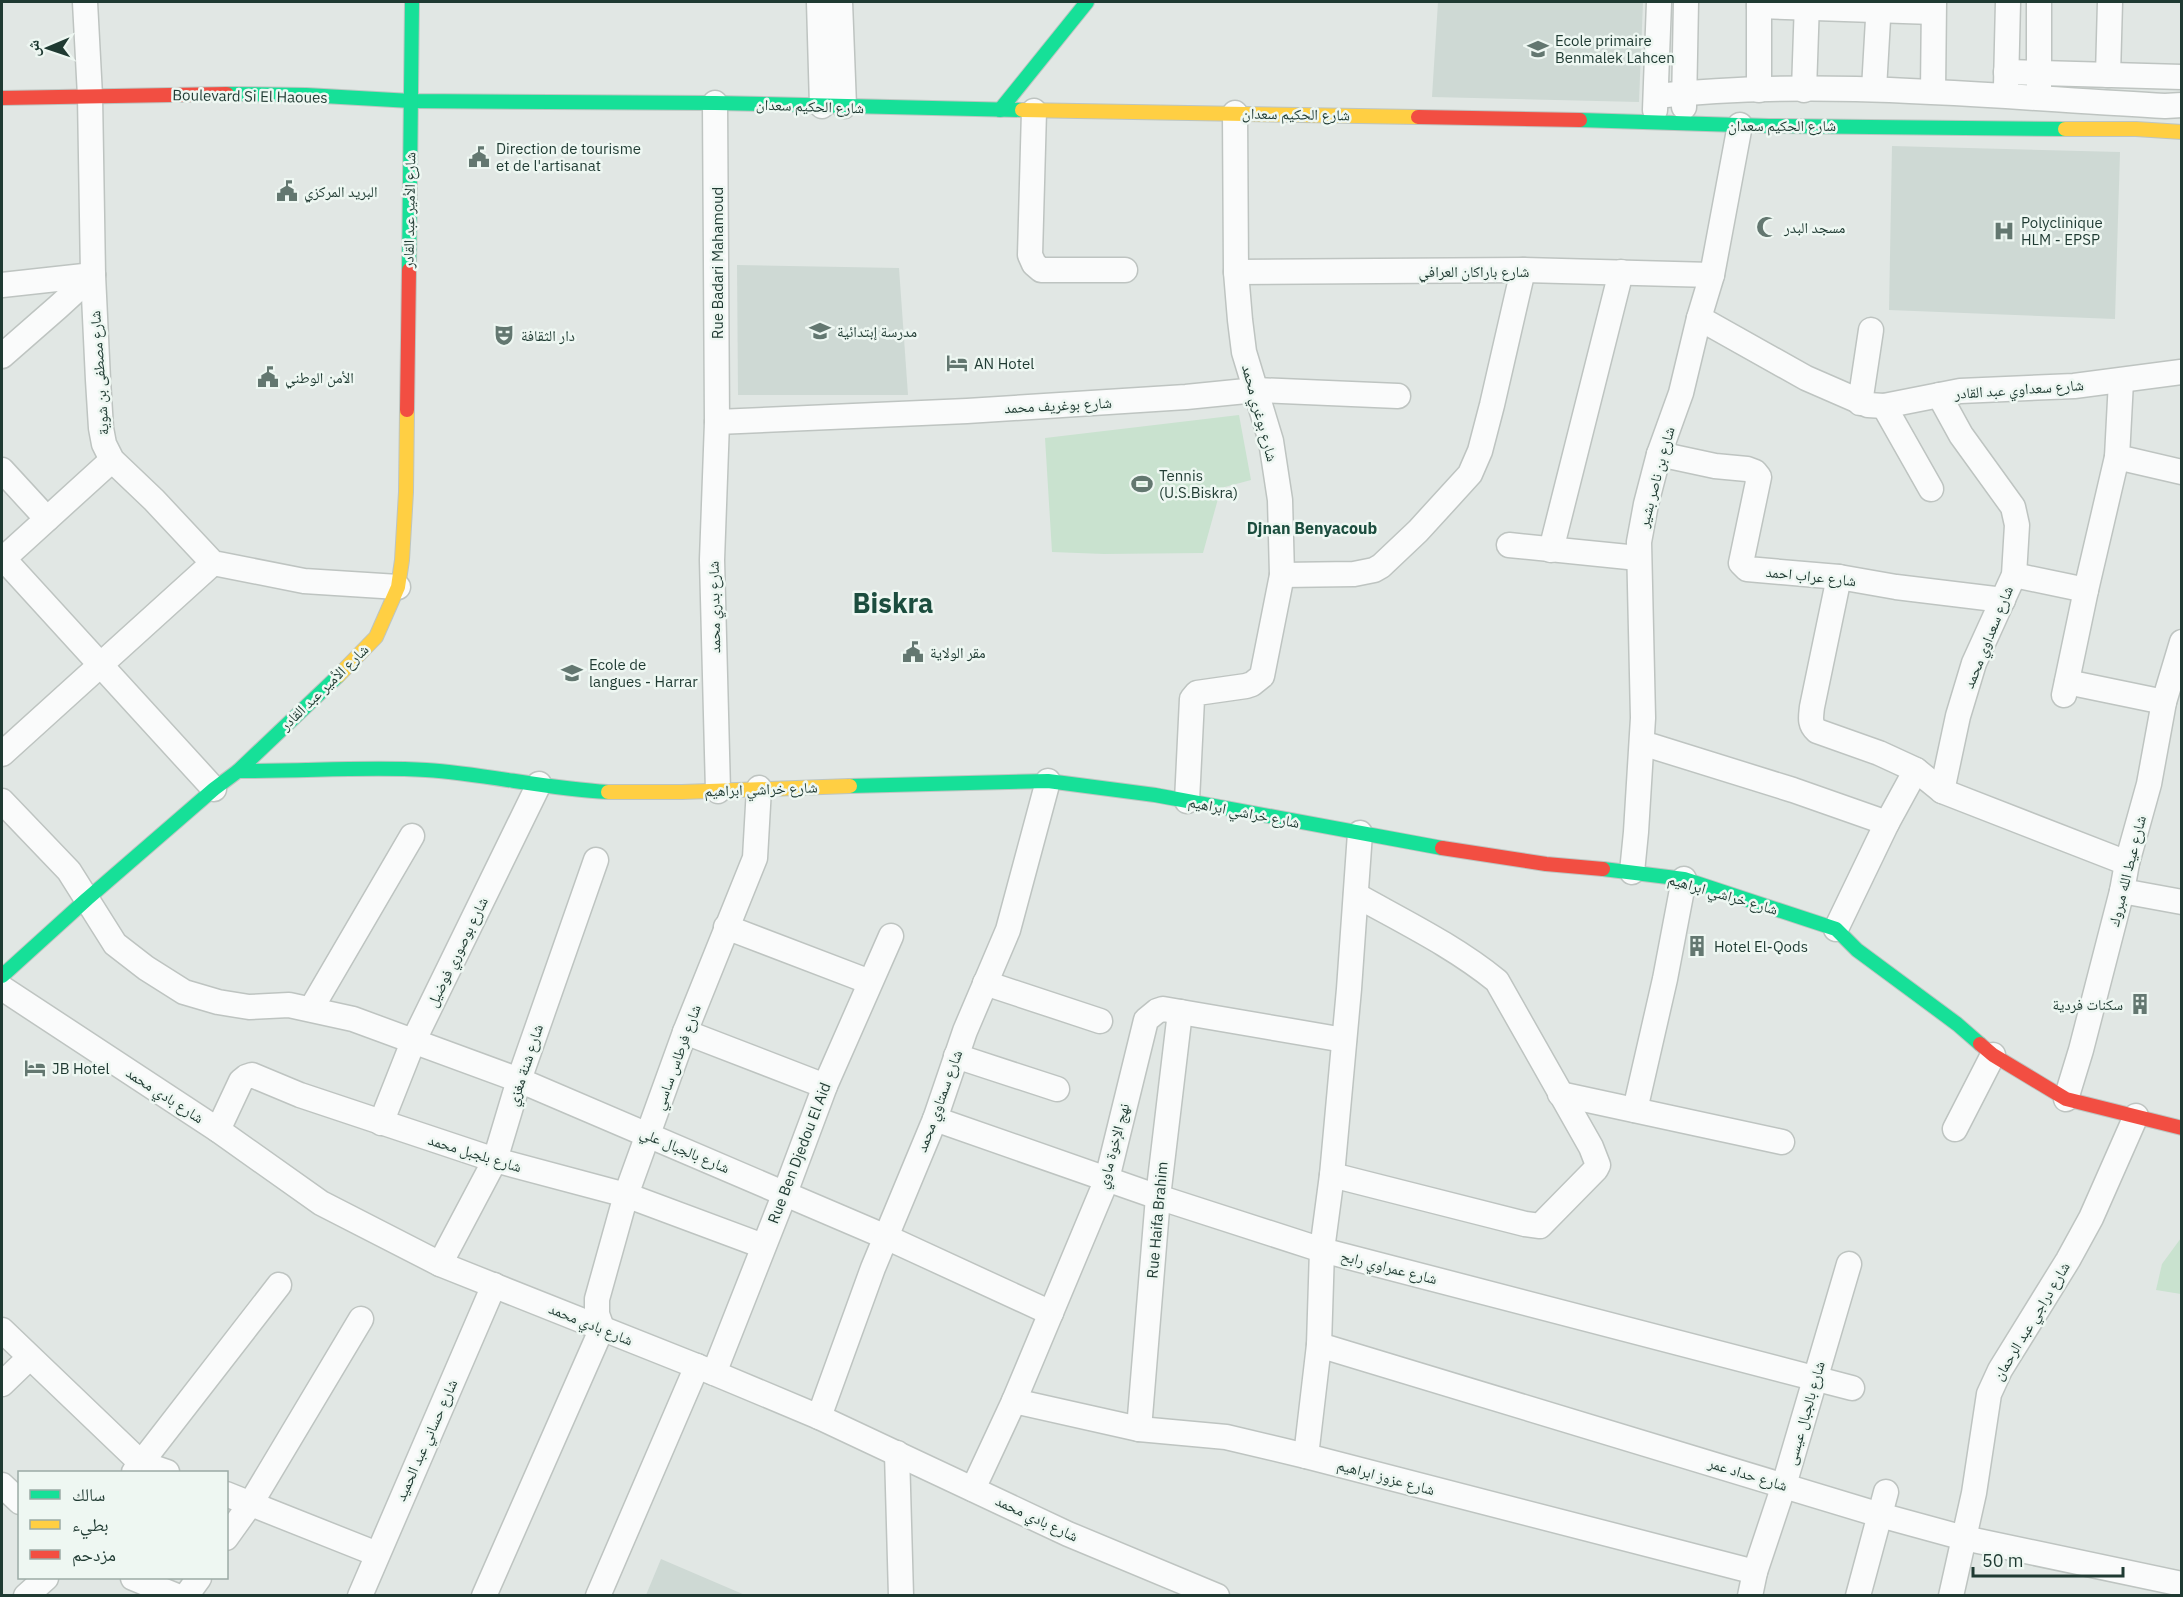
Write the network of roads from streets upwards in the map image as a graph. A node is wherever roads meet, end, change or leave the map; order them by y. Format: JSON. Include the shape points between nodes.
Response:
{"nodes":[{"id":1,"x":85,"y":2,"type":"edge"},
{"id":2,"x":413,"y":2,"type":"edge"},
{"id":3,"x":819,"y":2,"type":"edge"},
{"id":4,"x":840,"y":2,"type":"edge"},
{"id":5,"x":1086,"y":2,"type":"edge"},
{"id":6,"x":1659,"y":2,"type":"edge"},
{"id":7,"x":1686,"y":2,"type":"edge"},
{"id":8,"x":2008,"y":2,"type":"edge"},
{"id":9,"x":2039,"y":2,"type":"edge"},
{"id":10,"x":2110,"y":2,"type":"edge"},
{"id":11,"x":1759,"y":4,"type":"edge"},
{"id":12,"x":1807,"y":4,"type":"edge"},
{"id":13,"x":1878,"y":6,"type":"edge"},
{"id":14,"x":1934,"y":7,"type":"edge"},
{"id":15,"x":2006,"y":72,"type":"junction"},
{"id":16,"x":2038,"y":73,"type":"junction"},
{"id":17,"x":2108,"y":75,"type":"junction"},
{"id":18,"x":2181,"y":77,"type":"edge"},
{"id":19,"x":1874,"y":88,"type":"junction"},
{"id":20,"x":1759,"y":90,"type":"junction"},
{"id":21,"x":1804,"y":90,"type":"junction"},
{"id":22,"x":1904,"y":90,"type":"junction"},
{"id":23,"x":1933,"y":91,"type":"junction"},
{"id":24,"x":1685,"y":93,"type":"junction"},
{"id":25,"x":90,"y":96,"type":"junction"},
{"id":26,"x":1656,"y":96,"type":"junction"},
{"id":27,"x":2,"y":98,"type":"edge"},
{"id":28,"x":2006,"y":98,"type":"junction"},
{"id":29,"x":2039,"y":99,"type":"junction"},
{"id":30,"x":411,"y":101,"type":"junction"},
{"id":31,"x":715,"y":103,"type":"junction"},
{"id":32,"x":2173,"y":105,"type":"edge"},
{"id":33,"x":833,"y":106,"type":"junction"},
{"id":34,"x":1000,"y":110,"type":"junction"},
{"id":35,"x":1034,"y":111,"type":"junction"},
{"id":36,"x":1235,"y":113,"type":"junction"},
{"id":37,"x":1654,"y":122,"type":"junction"},
{"id":38,"x":1683,"y":123,"type":"junction"},
{"id":39,"x":1740,"y":125,"type":"junction"},
{"id":40,"x":1902,"y":127,"type":"junction"},
{"id":41,"x":2173,"y":132,"type":"edge"},
{"id":42,"x":1125,"y":270,"type":"dead end"},
{"id":43,"x":1523,"y":270,"type":"junction"},
{"id":44,"x":1236,"y":272,"type":"junction"},
{"id":45,"x":1621,"y":272,"type":"junction"},
{"id":46,"x":93,"y":275,"type":"junction"},
{"id":47,"x":1712,"y":275,"type":"junction"},
{"id":48,"x":2,"y":285,"type":"edge"},
{"id":49,"x":1699,"y":318,"type":"junction"},
{"id":50,"x":1871,"y":330,"type":"dead end"},
{"id":51,"x":2,"y":356,"type":"edge"},
{"id":52,"x":2181,"y":372,"type":"edge"},
{"id":53,"x":2121,"y":381,"type":"junction"},
{"id":54,"x":1256,"y":390,"type":"junction"},
{"id":55,"x":1939,"y":395,"type":"junction"},
{"id":56,"x":1398,"y":396,"type":"dead end"},
{"id":57,"x":1860,"y":403,"type":"junction"},
{"id":58,"x":1884,"y":406,"type":"junction"},
{"id":59,"x":717,"y":422,"type":"junction"},
{"id":60,"x":1659,"y":454,"type":"junction"},
{"id":61,"x":2117,"y":457,"type":"junction"},
{"id":62,"x":112,"y":460,"type":"junction"},
{"id":63,"x":2,"y":470,"type":"edge"},
{"id":64,"x":2181,"y":472,"type":"edge"},
{"id":65,"x":1931,"y":489,"type":"dead end"},
{"id":66,"x":47,"y":519,"type":"junction"},
{"id":67,"x":1509,"y":545,"type":"dead end"},
{"id":68,"x":1551,"y":550,"type":"junction"},
{"id":69,"x":1638,"y":558,"type":"junction"},
{"id":70,"x":2,"y":559,"type":"edge"},
{"id":71,"x":213,"y":563,"type":"junction"},
{"id":72,"x":1282,"y":575,"type":"junction"},
{"id":73,"x":2014,"y":575,"type":"junction"},
{"id":74,"x":1839,"y":577,"type":"junction"},
{"id":75,"x":398,"y":587,"type":"junction"},
{"id":76,"x":2086,"y":590,"type":"junction"},
{"id":77,"x":2003,"y":600,"type":"junction"},
{"id":78,"x":2181,"y":642,"type":"edge"},
{"id":79,"x":100,"y":665,"type":"junction"},
{"id":80,"x":2164,"y":702,"type":"junction"},
{"id":81,"x":1642,"y":743,"type":"junction"},
{"id":82,"x":2,"y":754,"type":"edge"},
{"id":83,"x":1916,"y":770,"type":"junction"},
{"id":84,"x":237,"y":771,"type":"junction"},
{"id":85,"x":1048,"y":781,"type":"junction"},
{"id":86,"x":539,"y":784,"type":"junction"},
{"id":87,"x":759,"y":788,"type":"junction"},
{"id":88,"x":214,"y":789,"type":"junction"},
{"id":89,"x":718,"y":791,"type":"junction"},
{"id":90,"x":1942,"y":791,"type":"junction"},
{"id":91,"x":2,"y":801,"type":"edge"},
{"id":92,"x":1187,"y":801,"type":"junction"},
{"id":93,"x":1887,"y":824,"type":"junction"},
{"id":94,"x":1360,"y":833,"type":"junction"},
{"id":95,"x":412,"y":836,"type":"dead end"},
{"id":96,"x":596,"y":860,"type":"dead end"},
{"id":97,"x":2127,"y":863,"type":"junction"},
{"id":98,"x":1632,"y":872,"type":"junction"},
{"id":99,"x":1684,"y":879,"type":"junction"},
{"id":100,"x":2122,"y":891,"type":"junction"},
{"id":101,"x":1356,"y":895,"type":"junction"},
{"id":102,"x":87,"y":899,"type":"junction"},
{"id":103,"x":2181,"y":902,"type":"edge"},
{"id":104,"x":726,"y":927,"type":"junction"},
{"id":105,"x":1836,"y":929,"type":"junction"},
{"id":106,"x":891,"y":936,"type":"dead end"},
{"id":107,"x":2,"y":976,"type":"edge"},
{"id":108,"x":870,"y":982,"type":"junction"},
{"id":109,"x":986,"y":983,"type":"junction"},
{"id":110,"x":2,"y":988,"type":"edge"},
{"id":111,"x":311,"y":1010,"type":"junction"},
{"id":112,"x":1180,"y":1012,"type":"junction"},
{"id":113,"x":1100,"y":1021,"type":"dead end"},
{"id":114,"x":685,"y":1032,"type":"junction"},
{"id":115,"x":1344,"y":1040,"type":"junction"},
{"id":116,"x":413,"y":1042,"type":"junction"},
{"id":117,"x":1993,"y":1055,"type":"junction"},
{"id":118,"x":956,"y":1056,"type":"junction"},
{"id":119,"x":519,"y":1080,"type":"junction"},
{"id":120,"x":825,"y":1086,"type":"junction"},
{"id":121,"x":1057,"y":1089,"type":"dead end"},
{"id":122,"x":1560,"y":1094,"type":"junction"},
{"id":123,"x":2066,"y":1099,"type":"junction"},
{"id":124,"x":1635,"y":1110,"type":"junction"},
{"id":125,"x":2136,"y":1116,"type":"junction"},
{"id":126,"x":935,"y":1119,"type":"junction"},
{"id":127,"x":381,"y":1123,"type":"junction"},
{"id":128,"x":2181,"y":1128,"type":"edge"},
{"id":129,"x":1955,"y":1129,"type":"dead end"},
{"id":130,"x":218,"y":1130,"type":"junction"},
{"id":131,"x":649,"y":1134,"type":"junction"},
{"id":132,"x":1782,"y":1142,"type":"dead end"},
{"id":133,"x":495,"y":1161,"type":"junction"},
{"id":134,"x":1332,"y":1175,"type":"junction"},
{"id":135,"x":1107,"y":1179,"type":"junction"},
{"id":136,"x":785,"y":1193,"type":"junction"},
{"id":137,"x":626,"y":1195,"type":"junction"},
{"id":138,"x":1158,"y":1197,"type":"junction"},
{"id":139,"x":886,"y":1237,"type":"junction"},
{"id":140,"x":763,"y":1246,"type":"junction"},
{"id":141,"x":1322,"y":1250,"type":"junction"},
{"id":142,"x":440,"y":1264,"type":"junction"},
{"id":143,"x":1849,"y":1264,"type":"dead end"},
{"id":144,"x":279,"y":1285,"type":"dead end"},
{"id":145,"x":494,"y":1285,"type":"junction"},
{"id":146,"x":1051,"y":1313,"type":"junction"},
{"id":147,"x":361,"y":1319,"type":"dead end"},
{"id":148,"x":602,"y":1328,"type":"junction"},
{"id":149,"x":2,"y":1330,"type":"edge"},
{"id":150,"x":1319,"y":1345,"type":"junction"},
{"id":151,"x":29,"y":1358,"type":"junction"},
{"id":152,"x":705,"y":1370,"type":"junction"},
{"id":153,"x":1815,"y":1379,"type":"junction"},
{"id":154,"x":2,"y":1384,"type":"edge"},
{"id":155,"x":1852,"y":1388,"type":"dead end"},
{"id":156,"x":1014,"y":1401,"type":"junction"},
{"id":157,"x":819,"y":1417,"type":"junction"},
{"id":158,"x":1139,"y":1429,"type":"junction"},
{"id":159,"x":897,"y":1453,"type":"junction"},
{"id":160,"x":1306,"y":1456,"type":"junction"},
{"id":161,"x":137,"y":1468,"type":"edge"},
{"id":162,"x":155,"y":1471,"type":"edge"},
{"id":163,"x":2,"y":1485,"type":"edge"},
{"id":164,"x":1784,"y":1485,"type":"junction"},
{"id":165,"x":973,"y":1488,"type":"junction"},
{"id":166,"x":228,"y":1495,"type":"edge"},
{"id":167,"x":18,"y":1500,"type":"edge"},
{"id":168,"x":251,"y":1503,"type":"junction"},
{"id":169,"x":1883,"y":1504,"type":"junction"},
{"id":170,"x":228,"y":1535,"type":"edge"},
{"id":171,"x":1964,"y":1538,"type":"junction"},
{"id":172,"x":377,"y":1554,"type":"junction"},
{"id":173,"x":1755,"y":1572,"type":"junction"},
{"id":174,"x":45,"y":1579,"type":"edge"},
{"id":175,"x":135,"y":1579,"type":"edge"},
{"id":176,"x":198,"y":1579,"type":"edge"},
{"id":177,"x":2181,"y":1584,"type":"edge"},
{"id":178,"x":26,"y":1596,"type":"edge"},
{"id":179,"x":177,"y":1596,"type":"edge"},
{"id":180,"x":186,"y":1596,"type":"edge"},
{"id":181,"x":360,"y":1596,"type":"edge"},
{"id":182,"x":484,"y":1596,"type":"edge"},
{"id":183,"x":598,"y":1596,"type":"edge"},
{"id":184,"x":901,"y":1596,"type":"edge"},
{"id":185,"x":1217,"y":1596,"type":"edge"},
{"id":186,"x":1750,"y":1596,"type":"edge"},
{"id":187,"x":1858,"y":1596,"type":"edge"},
{"id":188,"x":1951,"y":1596,"type":"edge"}],
"edges":[{"from":1,"to":25,"type":"street","name":"شارع مصطفى بن شوية"},
{"from":2,"to":30,"type":"street","name":"شارع الأمير عبد القادر"},
{"from":3,"to":33,"type":"street"},
{"from":4,"to":33,"type":"street"},
{"from":5,"to":34,"type":"street"},
{"from":6,"to":26,"type":"street"},
{"from":7,"to":24,"type":"street"},
{"from":8,"to":15,"type":"street"},
{"from":9,"to":16,"type":"street"},
{"from":10,"to":17,"type":"street"},
{"from":11,"to":12,"type":"street"},
{"from":11,"to":20,"type":"street"},
{"from":12,"to":13,"type":"street"},
{"from":12,"to":21,"type":"street"},
{"from":13,"to":14,"type":"street"},
{"from":13,"to":19,"type":"street"},
{"from":14,"to":23,"type":"street"},
{"from":15,"to":16,"type":"street"},
{"from":15,"to":28,"type":"street"},
{"from":16,"to":17,"type":"street"},
{"from":16,"to":29,"type":"street"},
{"from":17,"to":18,"type":"street"},
{"from":19,"to":21,"type":"street"},
{"from":19,"to":22,"type":"street"},
{"from":20,"to":21,"type":"street"},
{"from":20,"to":24,"type":"street"},
{"from":22,"to":23,"type":"street"},
{"from":22,"to":40,"type":"street"},
{"from":23,"to":28,"type":"street"},
{"from":24,"to":26,"type":"street"},
{"from":24,"to":38,"type":"street"},
{"from":25,"to":27,"type":"street","name":"Boulevard Si El Haoues"},
{"from":25,"to":30,"type":"street","name":"Boulevard Si El Haoues","via":[[306,95]]},
{"from":25,"to":46,"type":"street","name":"شارع مصطفى بن شوية"},
{"from":26,"to":37,"type":"street"},
{"from":28,"to":29,"type":"street"},
{"from":29,"to":32,"type":"street"},
{"from":30,"to":31,"type":"street","name":"شارع الحكيم سعدان"},
{"from":30,"to":75,"type":"street","name":"شارع الأمير عبد القادر","via":[[406,492]]},
{"from":31,"to":33,"type":"street","name":"شارع الحكيم سعدان"},
{"from":31,"to":59,"type":"street","name":"Rue Badari Mahamoud"},
{"from":32,"to":41,"type":"street"},
{"from":33,"to":34,"type":"street","name":"شارع الحكيم سعدان"},
{"from":34,"to":35,"type":"street","name":"شارع الحكيم سعدان"},
{"from":35,"to":36,"type":"street","name":"شارع الحكيم سعدان"},
{"from":35,"to":42,"type":"street","via":[[1030,255],[1034,264],[1041,270]]},
{"from":36,"to":37,"type":"street","name":"شارع الحكيم سعدان"},
{"from":36,"to":44,"type":"street","name":"شارع بوغري محمد"},
{"from":37,"to":38,"type":"street","name":"شارع الحكيم سعدان"},
{"from":38,"to":39,"type":"street","name":"شارع الحكيم سعدان"},
{"from":39,"to":40,"type":"street","name":"شارع الحكيم سعدان"},
{"from":39,"to":47,"type":"street","name":"شارع بن ناصر بشير"},
{"from":40,"to":41,"type":"street","name":"شارع الحكيم سعدان"},
{"from":43,"to":44,"type":"street","name":"شارع باراكان العرافي"},
{"from":43,"to":45,"type":"street","name":"شارع باراكان العرافي"},
{"from":43,"to":72,"type":"street","via":[[1492,405],[1470,474],[1418,531],[1374,570]]},
{"from":44,"to":54,"type":"street","name":"شارع بوغري محمد","via":[[1244,352]]},
{"from":45,"to":47,"type":"street","name":"شارع باراكان العرافي"},
{"from":45,"to":68,"type":"street"},
{"from":46,"to":48,"type":"street"},
{"from":46,"to":51,"type":"street"},
{"from":46,"to":62,"type":"street","name":"شارع مصطفى بن شوية","via":[[101,428]]},
{"from":47,"to":49,"type":"street","name":"شارع بن ناصر بشير"},
{"from":49,"to":57,"type":"street","name":"شارع سعداوي عبد القادر","via":[[1806,378]]},
{"from":49,"to":60,"type":"street","name":"شارع بن ناصر بشير","via":[[1681,393]]},
{"from":50,"to":57,"type":"street"},
{"from":52,"to":53,"type":"street","name":"شارع سعداوي عبد القادر"},
{"from":53,"to":55,"type":"street","name":"شارع سعداوي عبد القادر"},
{"from":53,"to":61,"type":"street"},
{"from":54,"to":56,"type":"street","name":"شارع بوغريف محمد"},
{"from":54,"to":59,"type":"street","name":"شارع بوغريف محمد","via":[[967,411]]},
{"from":54,"to":72,"type":"street","name":"شارع بوغري محمد","via":[[1271,441],[1278,488]]},
{"from":55,"to":58,"type":"street","name":"شارع سعداوي عبد القادر"},
{"from":55,"to":73,"type":"street","name":"شارع سعداوي محمد","via":[[1961,435],[2013,507],[2017,525]]},
{"from":57,"to":58,"type":"street","name":"شارع سعداوي عبد القادر"},
{"from":58,"to":65,"type":"street"},
{"from":59,"to":89,"type":"street","name":"شارع بدري محمد","via":[[712,560]]},
{"from":60,"to":69,"type":"street","name":"شارع بن ناصر بشير"},
{"from":60,"to":74,"type":"street","name":"شارع عراب احمد","via":[[1748,469],[1759,477],[1742,563],[1747,569]]},
{"from":61,"to":64,"type":"street"},
{"from":61,"to":76,"type":"street"},
{"from":62,"to":66,"type":"street"},
{"from":62,"to":71,"type":"street","name":"شارع مصطفى بن شوية"},
{"from":63,"to":66,"type":"street"},
{"from":66,"to":70,"type":"street"},
{"from":67,"to":68,"type":"street"},
{"from":68,"to":69,"type":"street"},
{"from":69,"to":81,"type":"street","name":"شارع بن ناصر بشير"},
{"from":70,"to":79,"type":"street"},
{"from":71,"to":75,"type":"street","via":[[304,581]]},
{"from":71,"to":79,"type":"street"},
{"from":72,"to":92,"type":"street","name":"شارع بوغري محمد","via":[[1262,676],[1246,686],[1197,693],[1192,699]]},
{"from":73,"to":76,"type":"street"},
{"from":73,"to":77,"type":"street","name":"شارع سعداوي محمد"},
{"from":74,"to":77,"type":"street","name":"شارع عراب احمد"},
{"from":74,"to":83,"type":"street","via":[[1812,707],[1813,728]]},
{"from":75,"to":84,"type":"street","name":"شارع الأمير عبد القادر","via":[[376,637]]},
{"from":76,"to":80,"type":"street","via":[[2066,688]]},
{"from":77,"to":90,"type":"street","name":"شارع سعداوي محمد","via":[[1974,663]]},
{"from":78,"to":80,"type":"street","name":"شارع عيط الله مبروك"},
{"from":79,"to":82,"type":"street"},
{"from":79,"to":88,"type":"street"},
{"from":80,"to":97,"type":"street","name":"شارع عيط الله مبروك","via":[[2149,784]]},
{"from":81,"to":93,"type":"street"},
{"from":81,"to":98,"type":"street","name":"شارع بن ناصر بشير"},
{"from":83,"to":90,"type":"street"},
{"from":83,"to":93,"type":"street"},
{"from":84,"to":86,"type":"street","name":"شارع خراشي ابراهيم","via":[[371,768],[452,772]]},
{"from":84,"to":88,"type":"street","name":"شارع الأمير عبد القادر"},
{"from":85,"to":87,"type":"street","name":"شارع خراشي ابراهيم"},
{"from":85,"to":92,"type":"street","name":"شارع خراشي ابراهيم"},
{"from":85,"to":109,"type":"street","name":"شارع سمتاوي محمد","via":[[1008,930]]},
{"from":86,"to":89,"type":"street","name":"شارع خراشي ابراهيم","via":[[604,792]]},
{"from":86,"to":116,"type":"street","name":"شارع بوصوري فوضيل"},
{"from":87,"to":89,"type":"street","name":"شارع خراشي ابراهيم"},
{"from":87,"to":104,"type":"street","name":"شارع فرطاس ساسي","via":[[755,858]]},
{"from":88,"to":102,"type":"street","name":"شارع الأمير عبد القادر"},
{"from":90,"to":97,"type":"street"},
{"from":91,"to":102,"type":"street","name":"شارع بالجبال علي","via":[[69,871]]},
{"from":92,"to":94,"type":"street","name":"شارع خراشي ابراهيم"},
{"from":93,"to":105,"type":"street"},
{"from":94,"to":98,"type":"street","name":"شارع خراشي ابراهيم","via":[[1546,864]]},
{"from":94,"to":101,"type":"street"},
{"from":95,"to":111,"type":"street"},
{"from":96,"to":119,"type":"street","name":"شارع شنة مغزي"},
{"from":97,"to":100,"type":"street","name":"شارع عيط الله مبروك"},
{"from":98,"to":99,"type":"street","name":"شارع خراشي ابراهيم"},
{"from":99,"to":105,"type":"street","name":"شارع خراشي ابراهيم"},
{"from":99,"to":124,"type":"street"},
{"from":100,"to":103,"type":"street"},
{"from":100,"to":123,"type":"street","name":"شارع عيط الله مبروك"},
{"from":101,"to":115,"type":"street"},
{"from":101,"to":122,"type":"street","via":[[1442,943],[1497,981]]},
{"from":102,"to":107,"type":"street","name":"شارع الأمير عبد القادر"},
{"from":102,"to":111,"type":"street","name":"شارع بالجبال علي","via":[[115,944],[184,992],[249,1007],[289,1005]]},
{"from":104,"to":108,"type":"street"},
{"from":104,"to":114,"type":"street","name":"شارع فرطاس ساسي"},
{"from":105,"to":117,"type":"street","name":"شارع خراشي ابراهيم","via":[[1857,950]]},
{"from":106,"to":108,"type":"street","name":"Rue Ben Djedou El Aid"},
{"from":108,"to":120,"type":"street","name":"Rue Ben Djedou El Aid"},
{"from":109,"to":113,"type":"street"},
{"from":109,"to":118,"type":"street","name":"شارع سمتاوي محمد"},
{"from":110,"to":130,"type":"street","name":"شارع بادي محمد"},
{"from":111,"to":116,"type":"street","name":"شارع بالجبال علي","via":[[353,1019]]},
{"from":112,"to":115,"type":"street","name":"نهج الإخوة ماوي"},
{"from":112,"to":135,"type":"street","name":"نهج الإخوة ماوي","via":[[1156,1011],[1146,1020]]},
{"from":112,"to":138,"type":"street","name":"Rue Haifa Brahim"},
{"from":114,"to":120,"type":"street"},
{"from":114,"to":131,"type":"street","name":"شارع فرطاس ساسي"},
{"from":115,"to":134,"type":"street"},
{"from":116,"to":119,"type":"street","name":"شارع بالجبال علي"},
{"from":116,"to":127,"type":"street","name":"شارع بوصوري فوضيل"},
{"from":117,"to":123,"type":"street","name":"شارع خراشي ابراهيم"},
{"from":117,"to":129,"type":"street"},
{"from":118,"to":121,"type":"street"},
{"from":118,"to":126,"type":"street","name":"شارع سمتاوي محمد"},
{"from":119,"to":131,"type":"street","name":"شارع بالجبال علي"},
{"from":119,"to":133,"type":"street","name":"شارع شنة مغزي"},
{"from":120,"to":136,"type":"street","name":"Rue Ben Djedou El Aid"},
{"from":122,"to":124,"type":"street"},
{"from":122,"to":134,"type":"street","via":[[1598,1165],[1540,1226]]},
{"from":123,"to":125,"type":"street","name":"شارع خراشي ابراهيم"},
{"from":124,"to":132,"type":"street"},
{"from":125,"to":128,"type":"street","name":"شارع خراشي ابراهيم"},
{"from":125,"to":171,"type":"street","name":"شارع دراجي عبد الرحمان","via":[[2091,1218],[1989,1394]]},
{"from":126,"to":135,"type":"street","name":"شارع عمراوي رابح"},
{"from":126,"to":139,"type":"street","name":"شارع سمتاوي محمد"},
{"from":127,"to":130,"type":"street","name":"شارع بلجبل محمد","via":[[252,1076],[241,1081]]},
{"from":127,"to":133,"type":"street","name":"شارع بلجبل محمد"},
{"from":130,"to":142,"type":"street","name":"شارع بادي محمد","via":[[321,1203]]},
{"from":131,"to":136,"type":"street","name":"شارع بالجبال علي"},
{"from":131,"to":137,"type":"street","name":"شارع فرطاس ساسي"},
{"from":133,"to":137,"type":"street","name":"شارع بلجبل محمد"},
{"from":133,"to":142,"type":"street","name":"شارع شنة مغزي"},
{"from":134,"to":141,"type":"street"},
{"from":135,"to":138,"type":"street","name":"شارع عمراوي رابح"},
{"from":135,"to":146,"type":"street","name":"نهج الإخوة ماوي"},
{"from":136,"to":139,"type":"street","name":"شارع بالجبال علي"},
{"from":136,"to":140,"type":"street","name":"Rue Ben Djedou El Aid"},
{"from":137,"to":140,"type":"street","name":"شارع بلجبل محمد"},
{"from":137,"to":148,"type":"street","name":"شارع فرطاس ساسي","via":[[597,1299]]},
{"from":138,"to":141,"type":"street","name":"شارع عمراوي رابح"},
{"from":138,"to":158,"type":"street","name":"Rue Haifa Brahim"},
{"from":139,"to":146,"type":"street","name":"شارع بالجبال علي"},
{"from":139,"to":157,"type":"street","name":"شارع سمتاوي محمد"},
{"from":140,"to":152,"type":"street","name":"Rue Ben Djedou El Aid"},
{"from":141,"to":150,"type":"street"},
{"from":141,"to":153,"type":"street","name":"شارع عمراوي رابح"},
{"from":142,"to":145,"type":"street","name":"شارع بادي محمد"},
{"from":143,"to":153,"type":"street","name":"شارع بالجبال عيسى"},
{"from":144,"to":161,"type":"street"},
{"from":145,"to":148,"type":"street","name":"شارع بادي محمد"},
{"from":145,"to":172,"type":"street","name":"شارع حساني عبد الحميد"},
{"from":146,"to":156,"type":"street","name":"نهج الإخوة ماوي"},
{"from":147,"to":168,"type":"street"},
{"from":148,"to":152,"type":"street","name":"شارع بادي محمد"},
{"from":148,"to":182,"type":"street"},
{"from":149,"to":151,"type":"street"},
{"from":150,"to":160,"type":"street"},
{"from":150,"to":164,"type":"street","name":"شارع حداد عمر"},
{"from":151,"to":154,"type":"street"},
{"from":151,"to":161,"type":"street"},
{"from":152,"to":157,"type":"street","name":"شارع بادي محمد"},
{"from":152,"to":183,"type":"street","name":"Rue Ben Djedou El Aid"},
{"from":153,"to":155,"type":"street","name":"شارع عمراوي رابح"},
{"from":153,"to":164,"type":"street","name":"شارع بالجبال عيسى"},
{"from":156,"to":158,"type":"street","name":"شارع عزوز ابراهيم"},
{"from":156,"to":165,"type":"street","name":"نهج الإخوة ماوي"},
{"from":157,"to":159,"type":"street","name":"شارع بادي محمد"},
{"from":158,"to":160,"type":"street","name":"شارع عزوز ابراهيم","via":[[1226,1437]]},
{"from":159,"to":165,"type":"street","name":"شارع بادي محمد"},
{"from":159,"to":184,"type":"street"},
{"from":160,"to":173,"type":"street","name":"شارع عزوز ابراهيم"},
{"from":161,"to":162,"type":"street"},
{"from":163,"to":167,"type":"street"},
{"from":164,"to":169,"type":"street","name":"شارع حداد عمر"},
{"from":164,"to":173,"type":"street","name":"شارع بالجبال عيسى"},
{"from":165,"to":185,"type":"street","name":"شارع بادي محمد","via":[[1068,1534]]},
{"from":166,"to":168,"type":"street"},
{"from":168,"to":170,"type":"street"},
{"from":168,"to":172,"type":"street"},
{"from":169,"to":171,"type":"street","name":"شارع حداد عمر"},
{"from":169,"to":187,"type":"street"},
{"from":171,"to":177,"type":"street","name":"شارع حداد عمر"},
{"from":171,"to":188,"type":"street"},
{"from":172,"to":181,"type":"street","name":"شارع حساني عبد الحميد"},
{"from":173,"to":186,"type":"street","name":"شارع بالجبال عيسى"},
{"from":174,"to":178,"type":"street"},
{"from":175,"to":179,"type":"street"},
{"from":176,"to":180,"type":"street"}]}
